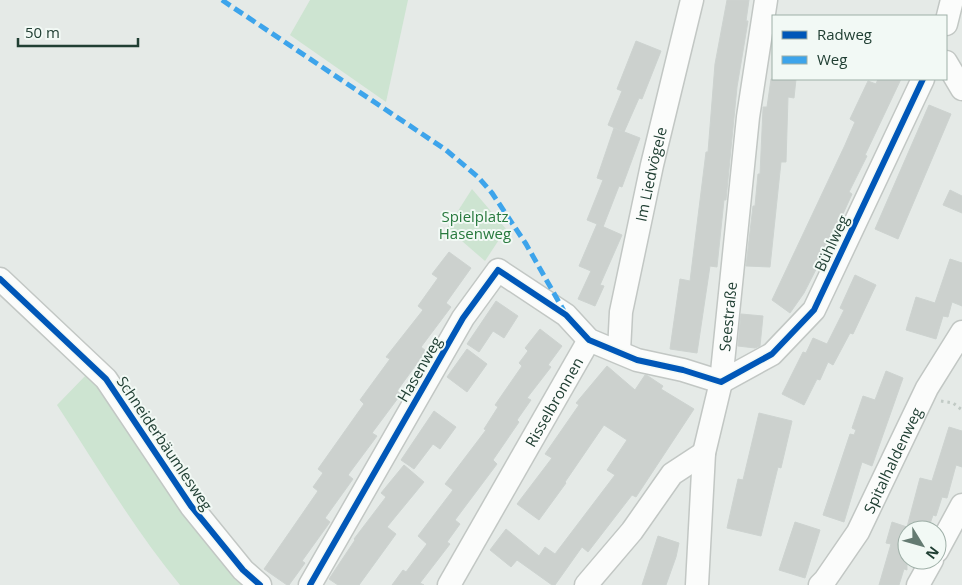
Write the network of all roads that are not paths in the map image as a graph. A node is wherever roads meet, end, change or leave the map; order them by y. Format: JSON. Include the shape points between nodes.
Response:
{"nodes":[{"id":1,"x":692,"y":0,"type":"edge"},
{"id":2,"x":766,"y":0,"type":"edge"},
{"id":3,"x":952,"y":0,"type":"edge"},
{"id":4,"x":947,"y":20,"type":"edge"},
{"id":5,"x":947,"y":64,"type":"edge"},
{"id":6,"x":923,"y":80,"type":"edge"},
{"id":7,"x":962,"y":89,"type":"edge"},
{"id":8,"x":0,"y":279,"type":"edge"},
{"id":9,"x":962,"y":332,"type":"edge"},
{"id":10,"x":589,"y":340,"type":"junction"},
{"id":11,"x":619,"y":351,"type":"junction"},
{"id":12,"x":721,"y":382,"type":"junction"},
{"id":13,"x":704,"y":453,"type":"junction"},
{"id":14,"x":962,"y":505,"type":"edge"},
{"id":15,"x":947,"y":533,"type":"edge"},
{"id":16,"x":926,"y":570,"type":"edge"},
{"id":17,"x":260,"y":585,"type":"edge"},
{"id":18,"x":310,"y":585,"type":"edge"},
{"id":19,"x":450,"y":585,"type":"edge"},
{"id":20,"x":586,"y":585,"type":"edge"},
{"id":21,"x":697,"y":585,"type":"edge"},
{"id":22,"x":820,"y":585,"type":"edge"},
{"id":23,"x":918,"y":585,"type":"edge"}],
"edges":[{"from":1,"to":11,"type":"street","name":"Im Liedvögele","via":[[623,303]]},
{"from":2,"to":12,"type":"street","name":"Seestraße","via":[[748,117]]},
{"from":3,"to":4,"type":"street"},
{"from":5,"to":7,"type":"street"},
{"from":6,"to":12,"type":"street","name":"Bühlweg","via":[[814,310],[772,354]]},
{"from":8,"to":17,"type":"street","name":"Schneiderbäumlesweg","via":[[106,379],[191,506]]},
{"from":9,"to":22,"type":"street","name":"Spitalhaldenweg","via":[[927,388],[858,532]]},
{"from":10,"to":11,"type":"street","name":"Risselbronnen"},
{"from":10,"to":18,"type":"street","name":"Hasenweg","via":[[566,315],[498,270],[463,318]]},
{"from":10,"to":19,"type":"street","name":"Risselbronnen"},
{"from":11,"to":12,"type":"street","name":"Risselbronnen","via":[[637,360]]},
{"from":12,"to":13,"type":"street","name":"Seestraße"},
{"from":13,"to":20,"type":"street","via":[[672,474],[632,531]]},
{"from":13,"to":21,"type":"street"},
{"from":14,"to":15,"type":"street"},
{"from":16,"to":23,"type":"street"}]}
